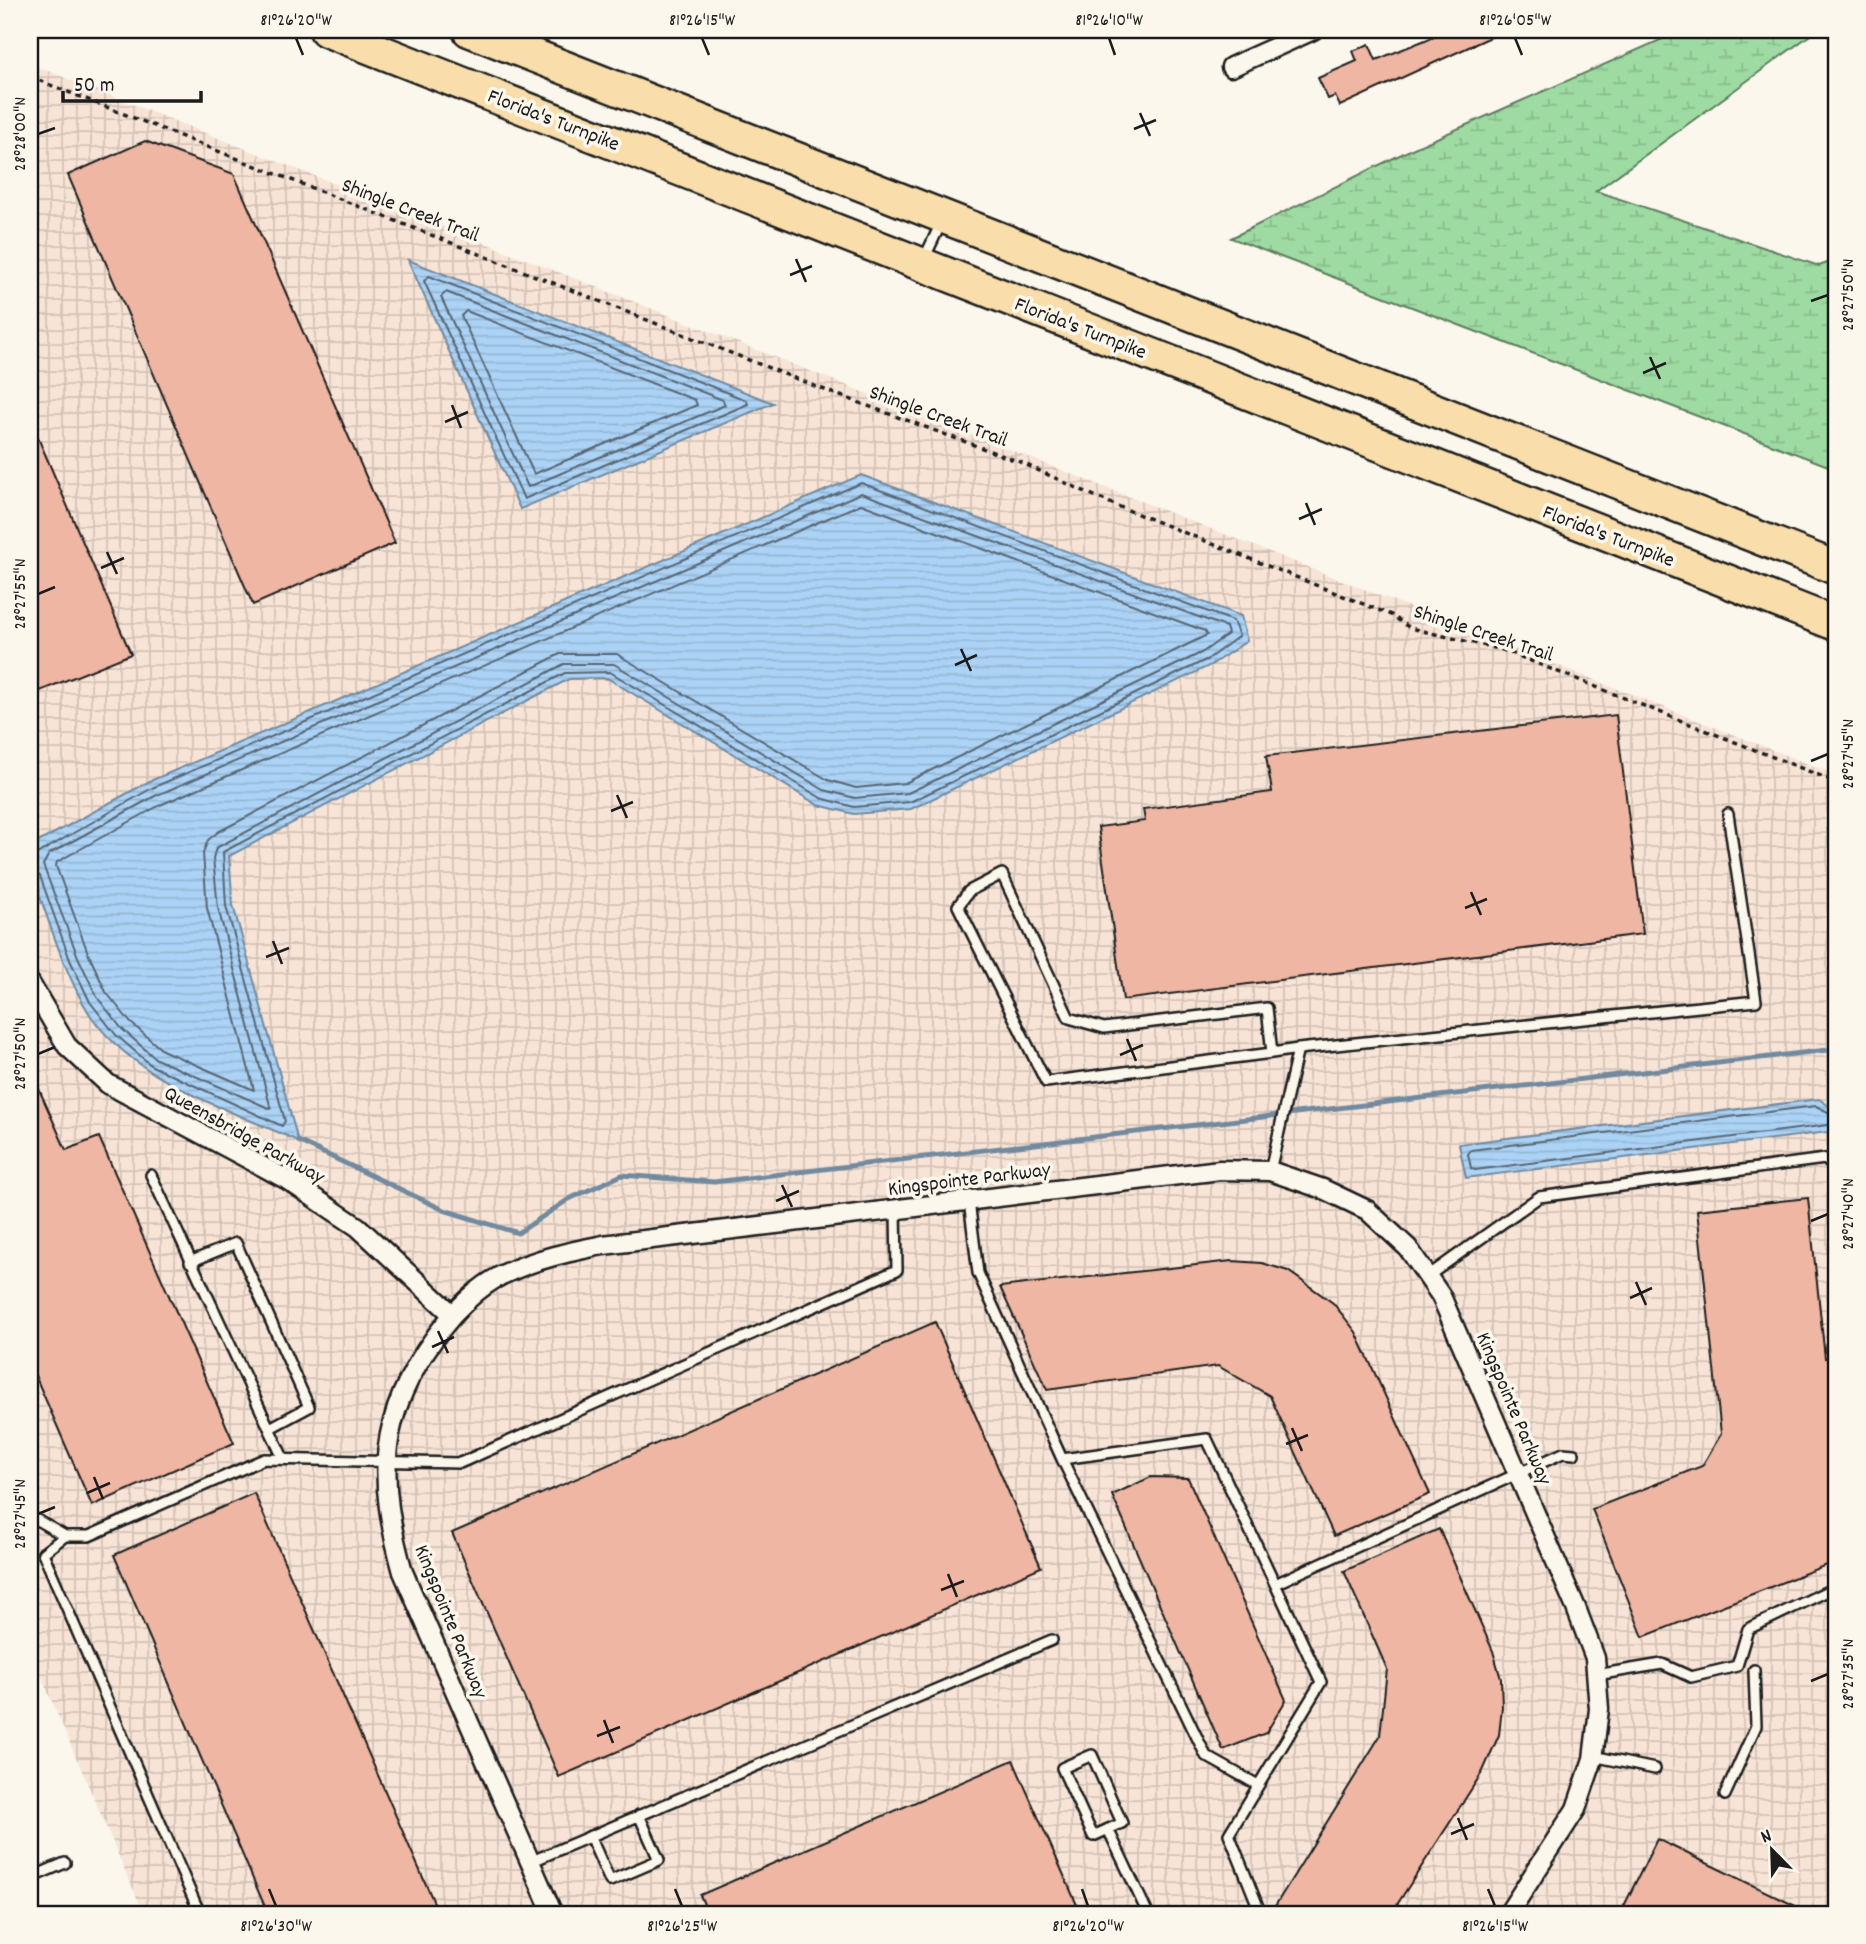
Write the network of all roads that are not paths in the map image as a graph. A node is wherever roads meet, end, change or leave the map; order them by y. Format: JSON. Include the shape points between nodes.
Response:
{"nodes":[{"id":1,"x":326,"y":30,"type":"edge"},
{"id":2,"x":469,"y":30,"type":"edge"},
{"id":3,"x":1313,"y":30,"type":"edge"},
{"id":4,"x":1231,"y":67,"type":"dead end"},
{"id":5,"x":944,"y":217,"type":"junction"},
{"id":6,"x":921,"y":264,"type":"junction"},
{"id":7,"x":1836,"y":568,"type":"edge"},
{"id":8,"x":1836,"y":624,"type":"edge"},
{"id":9,"x":1728,"y":814,"type":"dead end"},
{"id":10,"x":30,"y":983,"type":"edge"},
{"id":11,"x":1298,"y":1049,"type":"junction"},
{"id":12,"x":1272,"y":1053,"type":"junction"},
{"id":13,"x":1836,"y":1169,"type":"edge"},
{"id":14,"x":1270,"y":1171,"type":"junction"},
{"id":15,"x":151,"y":1175,"type":"dead end"},
{"id":16,"x":969,"y":1201,"type":"junction"},
{"id":17,"x":896,"y":1209,"type":"junction"},
{"id":18,"x":190,"y":1262,"type":"junction"},
{"id":19,"x":1428,"y":1276,"type":"junction"},
{"id":20,"x":452,"y":1314,"type":"junction"},
{"id":21,"x":270,"y":1428,"type":"junction"},
{"id":22,"x":1574,"y":1454,"type":"dead end"},
{"id":23,"x":283,"y":1458,"type":"junction"},
{"id":24,"x":1062,"y":1459,"type":"junction"},
{"id":25,"x":386,"y":1461,"type":"junction"},
{"id":26,"x":1519,"y":1474,"type":"junction"},
{"id":27,"x":30,"y":1516,"type":"edge"},
{"id":28,"x":65,"y":1536,"type":"junction"},
{"id":29,"x":1275,"y":1584,"type":"junction"},
{"id":30,"x":1836,"y":1587,"type":"edge"},
{"id":31,"x":1052,"y":1640,"type":"dead end"},
{"id":32,"x":1754,"y":1670,"type":"dead end"},
{"id":33,"x":1596,"y":1675,"type":"junction"},
{"id":34,"x":1593,"y":1756,"type":"junction"},
{"id":35,"x":1655,"y":1769,"type":"dead end"},
{"id":36,"x":1258,"y":1785,"type":"junction"},
{"id":37,"x":1726,"y":1796,"type":"dead end"},
{"id":38,"x":639,"y":1815,"type":"junction"},
{"id":39,"x":1108,"y":1829,"type":"junction"},
{"id":40,"x":590,"y":1836,"type":"junction"},
{"id":41,"x":530,"y":1862,"type":"junction"},
{"id":42,"x":65,"y":1863,"type":"dead end"},
{"id":43,"x":30,"y":1878,"type":"edge"},
{"id":44,"x":200,"y":1914,"type":"edge"},
{"id":45,"x":553,"y":1914,"type":"edge"},
{"id":46,"x":1147,"y":1914,"type":"edge"},
{"id":47,"x":1261,"y":1914,"type":"edge"},
{"id":48,"x":1508,"y":1914,"type":"edge"}],
"edges":[{"from":1,"to":6,"type":"highway","name":"Florida's Turnpike"},
{"from":2,"to":5,"type":"highway"},
{"from":3,"to":4,"type":"street"},
{"from":5,"to":6,"type":"lane"},
{"from":5,"to":7,"type":"highway"},
{"from":6,"to":8,"type":"highway","name":"Florida's Turnpike"},
{"from":9,"to":11,"type":"lane","via":[[1756,1001]]},
{"from":10,"to":20,"type":"street","name":"Queensbridge Parkway","via":[[67,1046],[108,1084],[286,1179],[358,1227]]},
{"from":11,"to":12,"type":"lane"},
{"from":11,"to":14,"type":"lane"},
{"from":12,"to":12,"type":"lane","via":[[1046,1082],[958,906],[969,891],[1002,874],[1069,1018],[1104,1028],[1267,1008]]},
{"from":13,"to":19,"type":"lane","via":[[1825,1159],[1539,1197]]},
{"from":14,"to":16,"type":"street","name":"Kingspointe Parkway","via":[[1220,1170]]},
{"from":14,"to":19,"type":"street","name":"Kingspointe Parkway","via":[[1367,1210],[1408,1248]]},
{"from":15,"to":18,"type":"lane"},
{"from":16,"to":17,"type":"street","name":"Kingspointe Parkway"},
{"from":16,"to":24,"type":"lane","via":[[978,1273]]},
{"from":17,"to":20,"type":"street","name":"Kingspointe Parkway","via":[[603,1245],[546,1257],[499,1277]]},
{"from":17,"to":25,"type":"lane","via":[[897,1270],[460,1463]]},
{"from":18,"to":21,"type":"lane"},
{"from":18,"to":21,"type":"lane","via":[[236,1243],[309,1407]]},
{"from":19,"to":26,"type":"street","name":"Kingspointe Parkway"},
{"from":20,"to":25,"type":"street","name":"Kingspointe Parkway","via":[[417,1361],[402,1394],[393,1416]]},
{"from":21,"to":23,"type":"lane"},
{"from":22,"to":26,"type":"lane","via":[[1563,1453]]},
{"from":23,"to":25,"type":"lane"},
{"from":23,"to":28,"type":"lane","via":[[264,1459],[89,1536]]},
{"from":24,"to":29,"type":"lane","via":[[1207,1439]]},
{"from":24,"to":36,"type":"lane","via":[[1206,1756]]},
{"from":25,"to":41,"type":"street","name":"Kingspointe Parkway","via":[[388,1518],[404,1572]]},
{"from":26,"to":29,"type":"lane"},
{"from":26,"to":33,"type":"street","name":"Kingspointe Parkway","via":[[1576,1608],[1595,1658]]},
{"from":27,"to":28,"type":"lane"},
{"from":28,"to":44,"type":"lane","via":[[43,1553]]},
{"from":29,"to":36,"type":"lane","via":[[1321,1682]]},
{"from":30,"to":33,"type":"lane","via":[[1748,1629],[1737,1666],[1691,1677],[1662,1664]]},
{"from":31,"to":38,"type":"lane"},
{"from":32,"to":37,"type":"lane","via":[[1756,1726]]},
{"from":33,"to":34,"type":"street","name":"Kingspointe Parkway","via":[[1599,1709]]},
{"from":34,"to":35,"type":"lane"},
{"from":34,"to":48,"type":"street","name":"Kingspointe Parkway","via":[[1576,1808]]},
{"from":36,"to":47,"type":"lane","via":[[1229,1834]]},
{"from":38,"to":40,"type":"lane"},
{"from":38,"to":40,"type":"lane","via":[[659,1860],[610,1881]]},
{"from":39,"to":39,"type":"lane","via":[[1122,1823],[1092,1755],[1062,1768],[1093,1836]]},
{"from":39,"to":46,"type":"lane"},
{"from":40,"to":41,"type":"lane"},
{"from":41,"to":45,"type":"street","name":"Kingspointe Parkway"},
{"from":42,"to":43,"type":"lane"}]}
